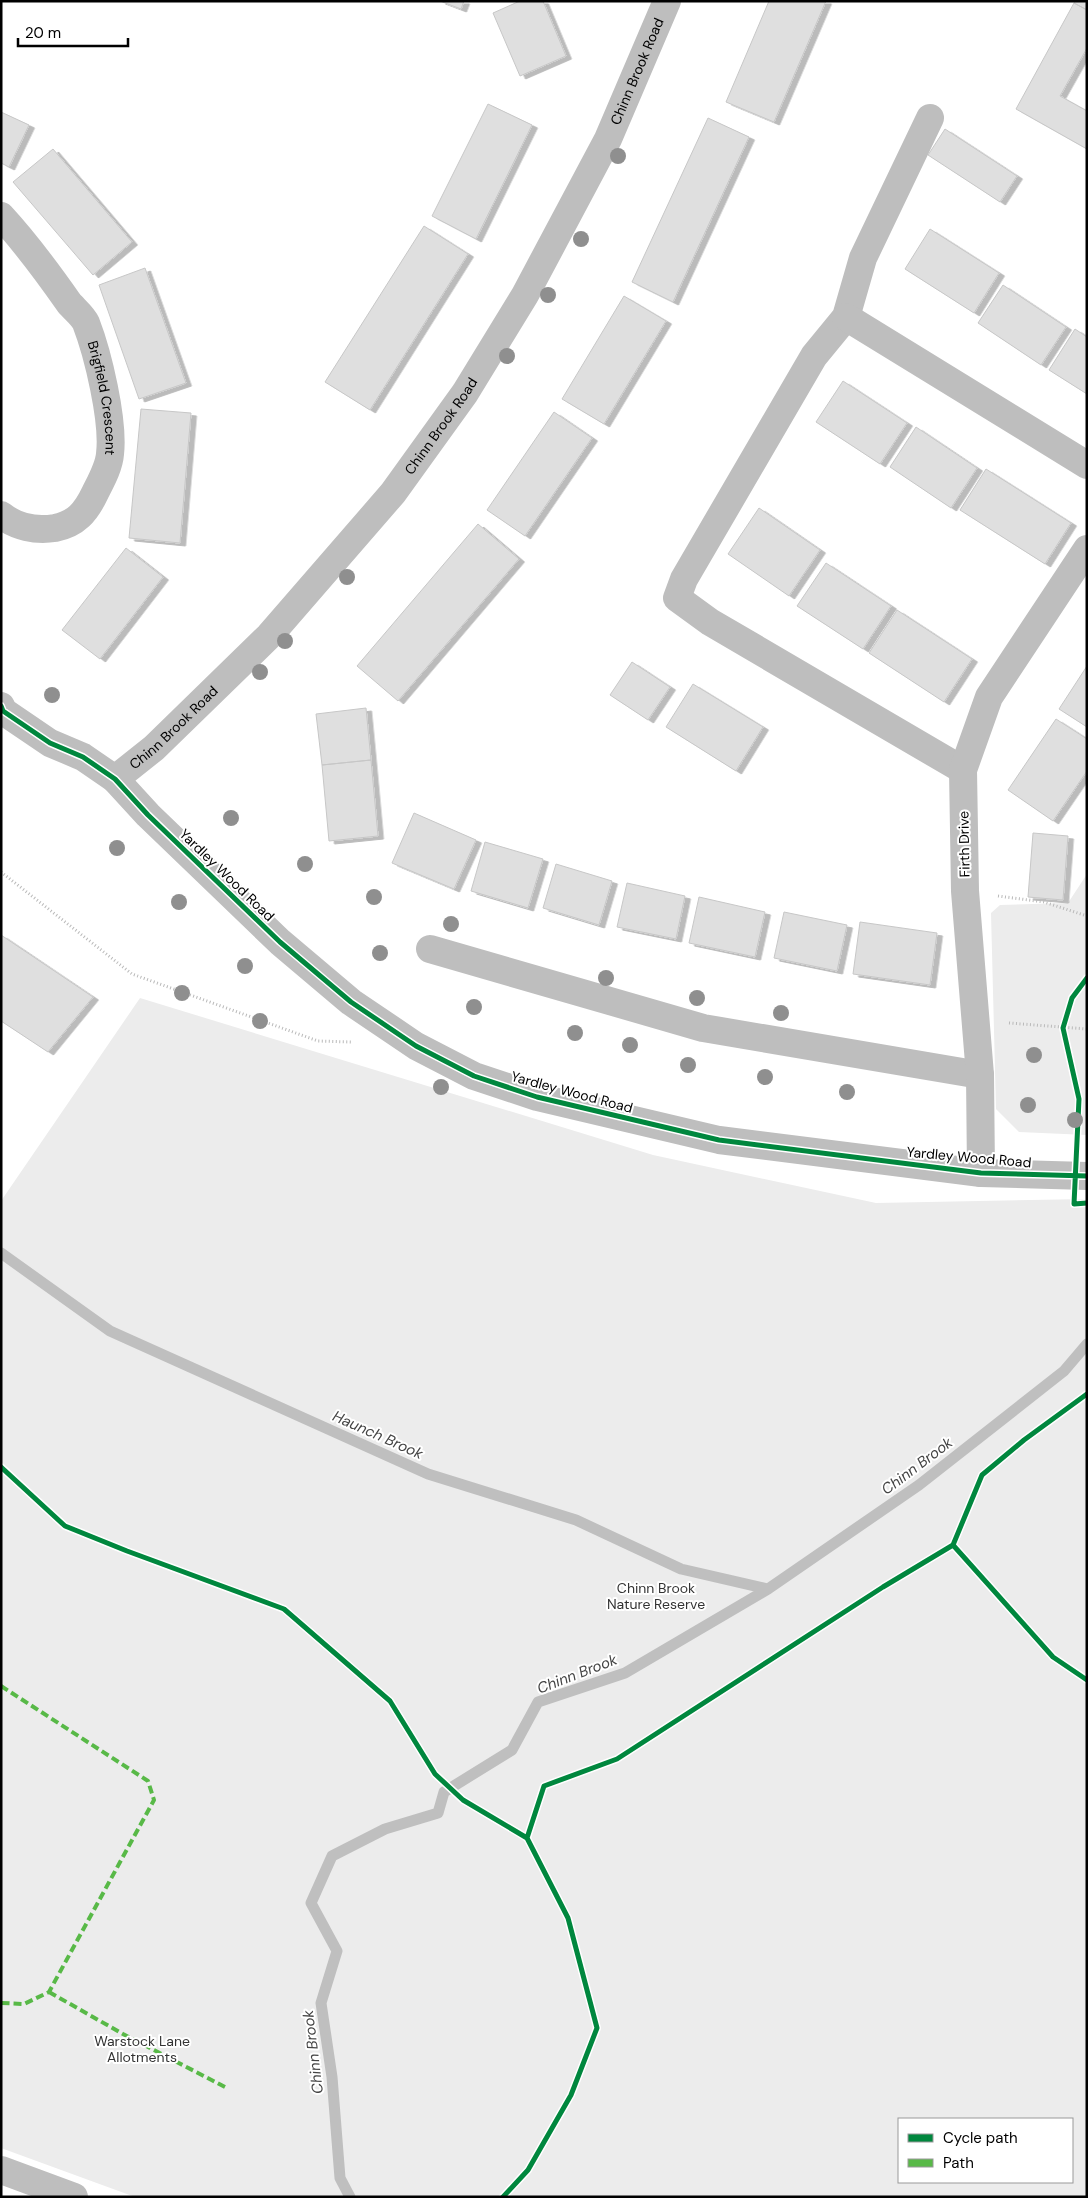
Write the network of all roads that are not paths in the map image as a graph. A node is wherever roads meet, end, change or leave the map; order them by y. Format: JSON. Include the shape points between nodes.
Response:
{"nodes":[{"id":1,"x":666,"y":1,"type":"edge"},
{"id":2,"x":930,"y":118,"type":"dead end"},
{"id":3,"x":1,"y":216,"type":"edge"},
{"id":4,"x":846,"y":317,"type":"junction"},
{"id":5,"x":1087,"y":465,"type":"edge"},
{"id":6,"x":1,"y":515,"type":"edge"},
{"id":7,"x":1087,"y":549,"type":"edge"},
{"id":8,"x":2,"y":710,"type":"edge"},
{"id":9,"x":963,"y":770,"type":"junction"},
{"id":10,"x":115,"y":779,"type":"junction"},
{"id":11,"x":430,"y":949,"type":"dead end"},
{"id":12,"x":980,"y":1075,"type":"junction"},
{"id":13,"x":982,"y":1173,"type":"junction"},
{"id":14,"x":1087,"y":1176,"type":"edge"},
{"id":15,"x":1,"y":2170,"type":"edge"},
{"id":16,"x":74,"y":2197,"type":"edge"}],
"edges":[{"from":1,"to":10,"type":"street","name":"Chinn Brook Road","via":[[608,139],[525,295],[465,393],[393,493],[269,636],[154,748]]},
{"from":2,"to":4,"type":"street","via":[[863,258]]},
{"from":3,"to":6,"type":"street","name":"Brigfield Crescent","via":[[27,244],[85,321],[96,358],[110,432],[110,455],[88,508],[74,522],[41,530],[10,522]]},
{"from":4,"to":5,"type":"street"},
{"from":4,"to":9,"type":"street","via":[[814,356],[684,579],[677,598],[710,622]]},
{"from":7,"to":9,"type":"street","name":"Firth Drive","via":[[989,697]]},
{"from":8,"to":10,"type":"street","name":"Yardley Wood Road","via":[[50,743],[83,757]]},
{"from":9,"to":12,"type":"street","name":"Firth Drive","via":[[965,891]]},
{"from":10,"to":13,"type":"street","name":"Yardley Wood Road","via":[[280,942],[351,1002],[416,1046],[474,1076],[537,1097],[719,1140]]},
{"from":11,"to":12,"type":"street","via":[[703,1028]]},
{"from":12,"to":13,"type":"street","name":"Firth Drive"},
{"from":13,"to":14,"type":"street","name":"Yardley Wood Road"},
{"from":15,"to":16,"type":"street"}]}
